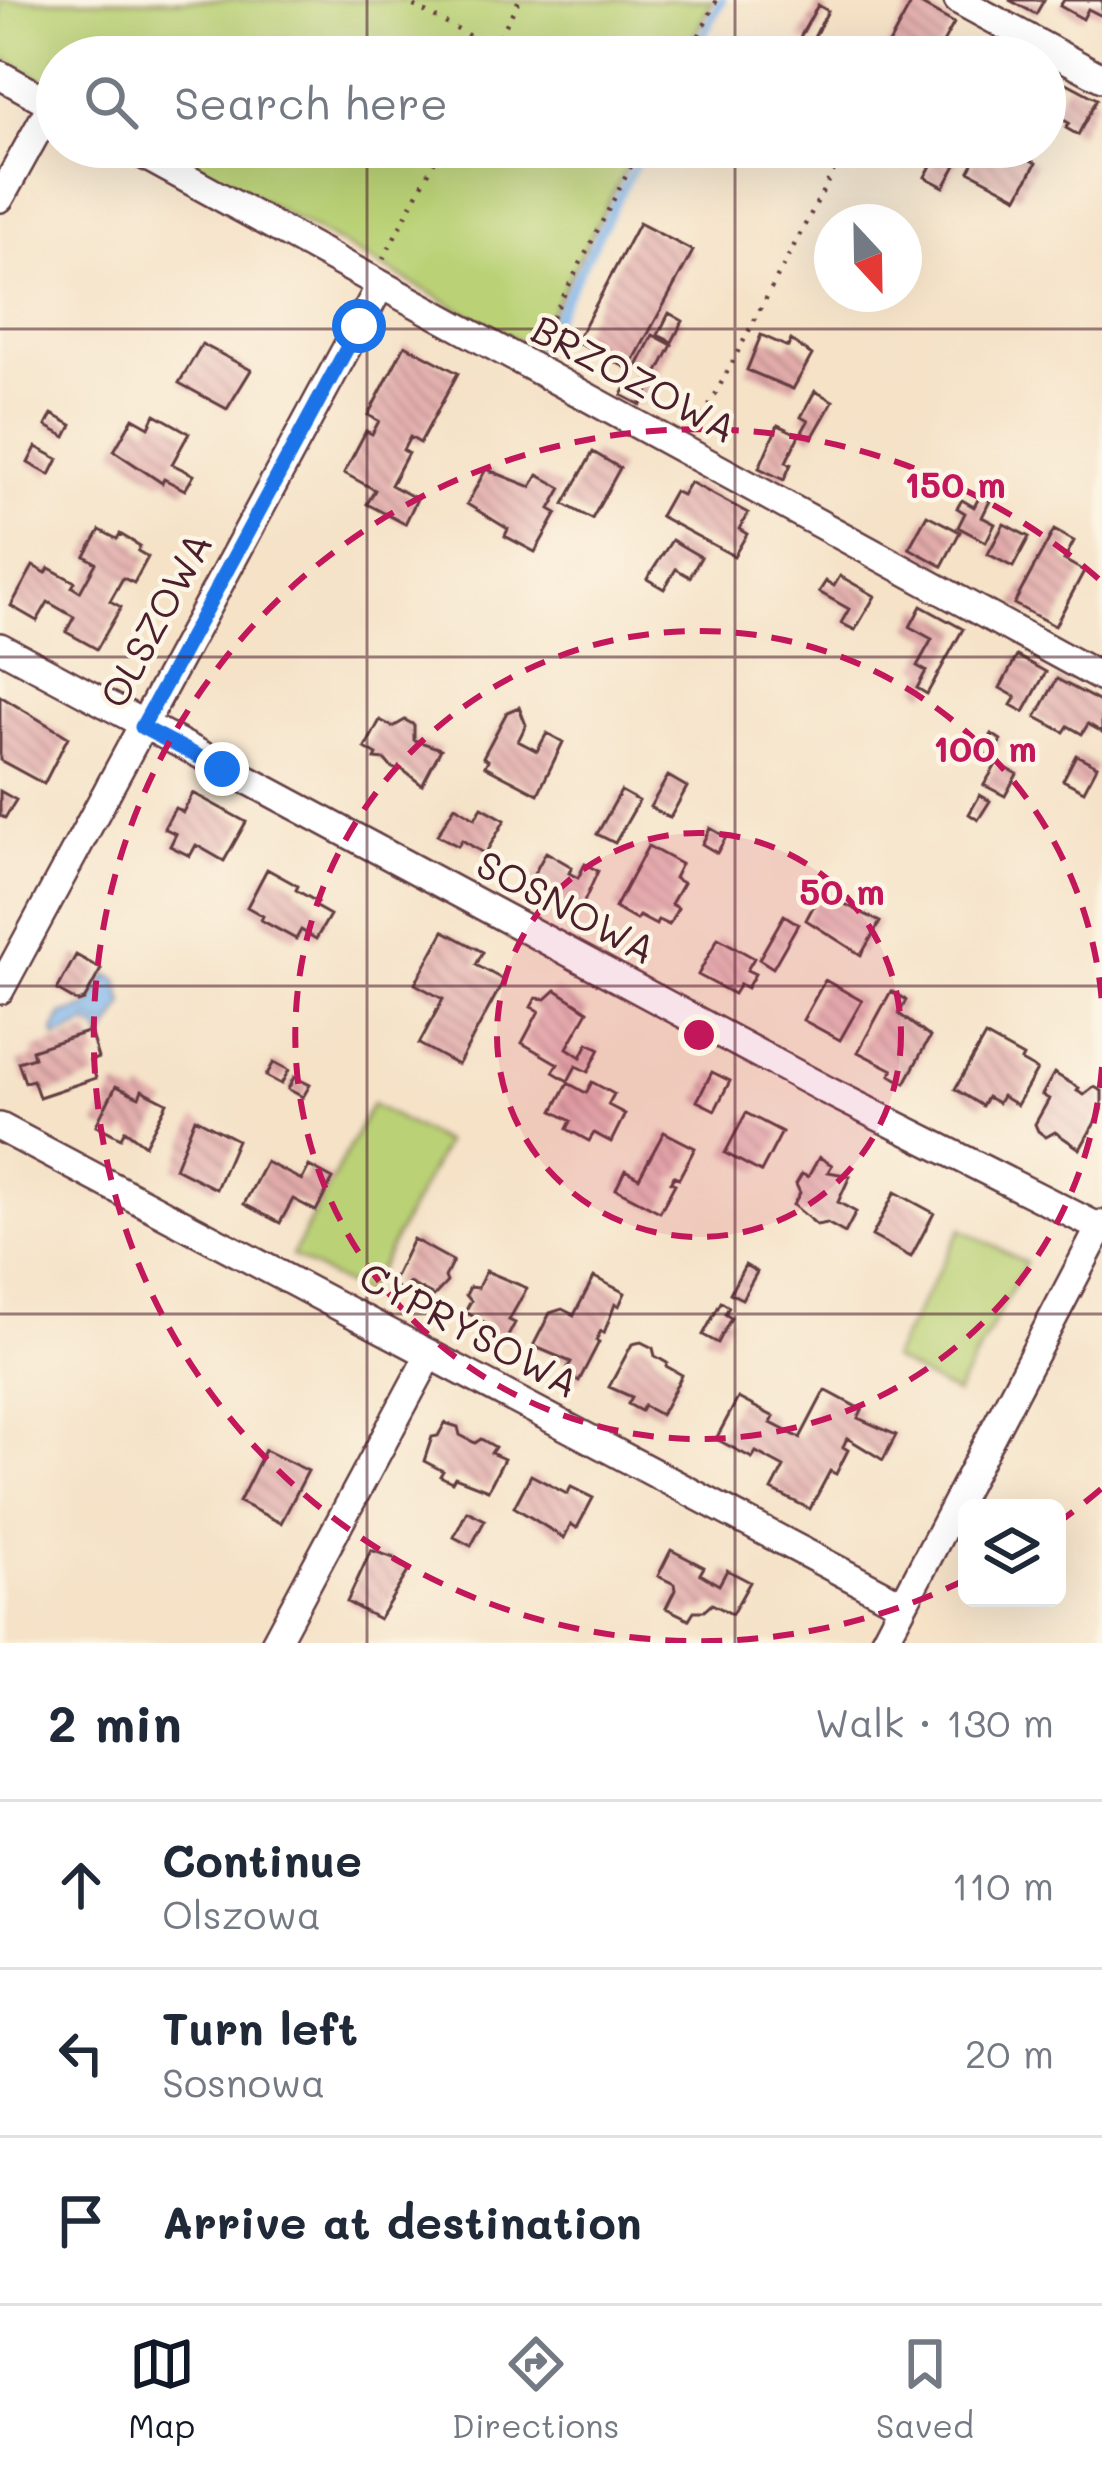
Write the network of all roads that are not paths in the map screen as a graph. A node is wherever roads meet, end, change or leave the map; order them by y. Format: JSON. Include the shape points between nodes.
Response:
{"nodes":[{"id":1,"x":958,"y":0,"type":"edge"},
{"id":2,"x":1024,"y":36,"type":"edge"},
{"id":3,"x":1066,"y":58,"type":"edge"},
{"id":4,"x":0,"y":75,"type":"edge"},
{"id":5,"x":1102,"y":78,"type":"edge"},
{"id":6,"x":36,"y":96,"type":"edge"},
{"id":7,"x":36,"y":137,"type":"edge"},
{"id":8,"x":172,"y":168,"type":"edge"},
{"id":9,"x":0,"y":198,"type":"edge"},
{"id":10,"x":382,"y":272,"type":"junction"},
{"id":11,"x":0,"y":647,"type":"edge"},
{"id":12,"x":1102,"y":678,"type":"edge"},
{"id":13,"x":142,"y":727,"type":"junction"},
{"id":14,"x":0,"y":990,"type":"edge"},
{"id":15,"x":0,"y":1127,"type":"edge"},
{"id":16,"x":1101,"y":1226,"type":"edge"},
{"id":17,"x":430,"y":1354,"type":"junction"},
{"id":18,"x":902,"y":1604,"type":"junction"},
{"id":19,"x":886,"y":1642,"type":"edge"},
{"id":20,"x":275,"y":1643,"type":"edge"}],
"edges":[{"from":1,"to":2,"type":"street"},
{"from":3,"to":5,"type":"street"},
{"from":4,"to":6,"type":"street"},
{"from":7,"to":9,"type":"street"},
{"from":8,"to":10,"type":"street","name":"BRZOZOWA"},
{"from":10,"to":12,"type":"street","name":"BRZOZOWA","via":[[527,366]]},
{"from":10,"to":13,"type":"street","name":"OLSZOWA"},
{"from":11,"to":13,"type":"street","name":"SOSNOWA"},
{"from":13,"to":14,"type":"street","name":"OLSZOWA"},
{"from":13,"to":16,"type":"street","name":"SOSNOWA","via":[[965,1164]]},
{"from":15,"to":17,"type":"street","name":"CYPRYSOWA"},
{"from":16,"to":18,"type":"street"},
{"from":17,"to":18,"type":"street","name":"CYPRYSOWA"},
{"from":17,"to":20,"type":"street"},
{"from":18,"to":19,"type":"street"}]}
